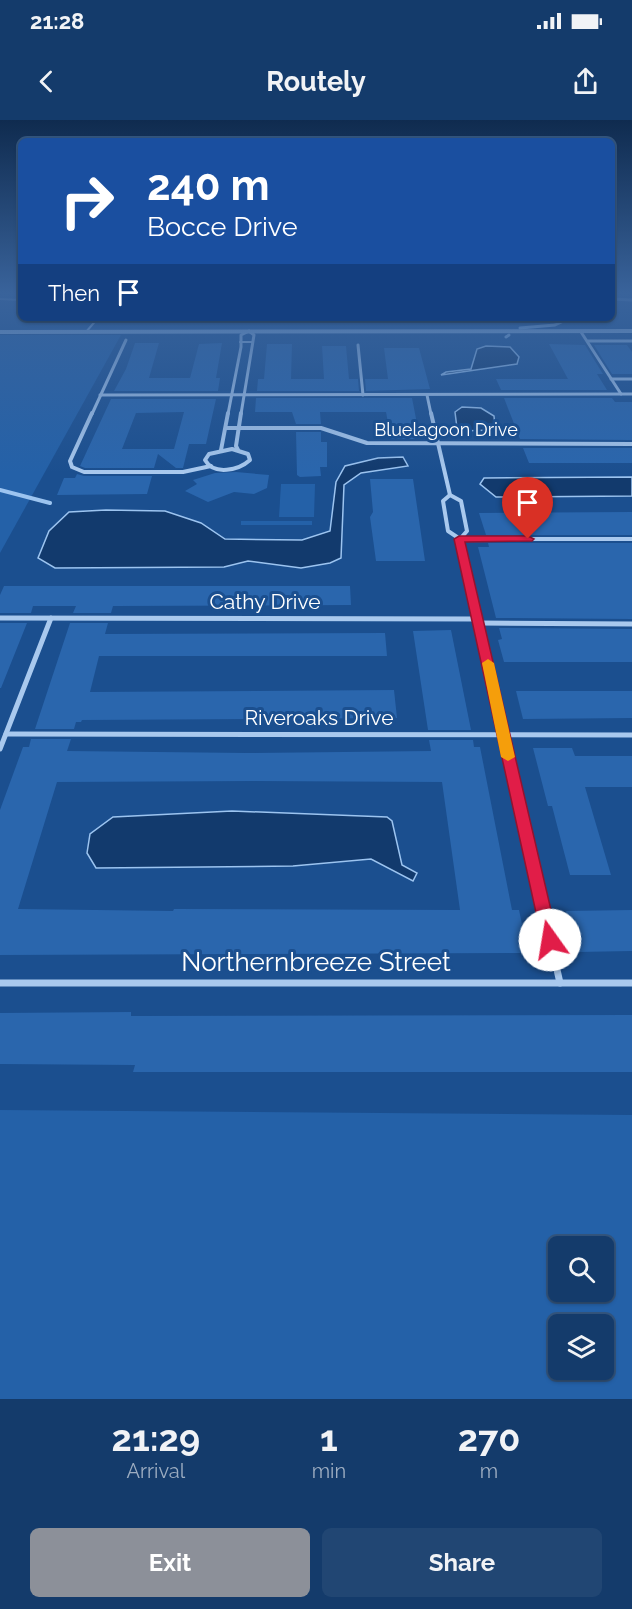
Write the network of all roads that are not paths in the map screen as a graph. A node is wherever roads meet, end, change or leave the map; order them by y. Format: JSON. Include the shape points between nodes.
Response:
{"nodes":[{"id":1,"x":120,"y":354,"type":"edge"},
{"id":2,"x":238,"y":354,"type":"edge"},
{"id":3,"x":251,"y":354,"type":"edge"},
{"id":4,"x":359,"y":354,"type":"edge"},
{"id":5,"x":596,"y":354,"type":"edge"},
{"id":6,"x":611,"y":379,"type":"junction"},
{"id":7,"x":632,"y":379,"type":"edge"},
{"id":8,"x":621,"y":394,"type":"junction"},
{"id":9,"x":632,"y":394,"type":"edge"},
{"id":10,"x":100,"y":395,"type":"junction"},
{"id":11,"x":232,"y":395,"type":"junction"},
{"id":12,"x":244,"y":395,"type":"junction"},
{"id":13,"x":363,"y":395,"type":"junction"},
{"id":14,"x":427,"y":395,"type":"junction"},
{"id":15,"x":226,"y":428,"type":"junction"},
{"id":16,"x":239,"y":428,"type":"junction"},
{"id":17,"x":438,"y":443,"type":"junction"},
{"id":18,"x":632,"y":444,"type":"edge"},
{"id":19,"x":221,"y":450,"type":"junction"},
{"id":20,"x":238,"y":450,"type":"junction"},
{"id":21,"x":211,"y":466,"type":"junction"},
{"id":22,"x":450,"y":495,"type":"junction"},
{"id":23,"x":459,"y":539,"type":"junction"},
{"id":24,"x":632,"y":539,"type":"edge"},
{"id":25,"x":0,"y":618,"type":"edge"},
{"id":26,"x":51,"y":618,"type":"junction"},
{"id":27,"x":478,"y":621,"type":"junction"},
{"id":28,"x":632,"y":624,"type":"edge"},
{"id":29,"x":6,"y":734,"type":"junction"},
{"id":30,"x":503,"y":735,"type":"junction"},
{"id":31,"x":632,"y":735,"type":"edge"},
{"id":32,"x":0,"y":749,"type":"edge"},
{"id":33,"x":0,"y":983,"type":"edge"},
{"id":34,"x":560,"y":983,"type":"junction"},
{"id":35,"x":632,"y":983,"type":"edge"}],
"edges":[{"from":1,"to":10,"type":"street"},
{"from":2,"to":11,"type":"street"},
{"from":3,"to":12,"type":"street"},
{"from":4,"to":13,"type":"street"},
{"from":5,"to":6,"type":"street"},
{"from":6,"to":7,"type":"street"},
{"from":6,"to":8,"type":"street"},
{"from":8,"to":9,"type":"street"},
{"from":8,"to":14,"type":"street"},
{"from":10,"to":11,"type":"street"},
{"from":10,"to":21,"type":"street","via":[[70,461],[75,470],[183,472]]},
{"from":11,"to":12,"type":"street"},
{"from":11,"to":15,"type":"street"},
{"from":12,"to":13,"type":"street"},
{"from":12,"to":16,"type":"street"},
{"from":13,"to":14,"type":"street"},
{"from":14,"to":17,"type":"street"},
{"from":15,"to":16,"type":"street","name":"Bluelagoon Drive"},
{"from":15,"to":19,"type":"street"},
{"from":16,"to":17,"type":"street","name":"Bluelagoon Drive","via":[[321,428],[367,444]]},
{"from":16,"to":20,"type":"street"},
{"from":17,"to":18,"type":"street","name":"Bluelagoon Drive"},
{"from":17,"to":22,"type":"street"},
{"from":19,"to":20,"type":"street"},
{"from":19,"to":21,"type":"street","via":[[206,457]]},
{"from":20,"to":21,"type":"street","via":[[250,457],[243,466]]},
{"from":22,"to":23,"type":"street","via":[[443,501],[448,531]]},
{"from":22,"to":23,"type":"street","via":[[461,501],[467,531]]},
{"from":23,"to":24,"type":"street"},
{"from":23,"to":27,"type":"street"},
{"from":25,"to":26,"type":"street","name":"Cathy Drive"},
{"from":26,"to":27,"type":"street","name":"Cathy Drive"},
{"from":26,"to":29,"type":"street"},
{"from":27,"to":28,"type":"street","name":"Cathy Drive"},
{"from":27,"to":30,"type":"street"},
{"from":29,"to":30,"type":"street","name":"Riveroaks Drive"},
{"from":29,"to":32,"type":"street"},
{"from":30,"to":31,"type":"street","name":"Riveroaks Drive"},
{"from":30,"to":34,"type":"street"},
{"from":33,"to":34,"type":"street","name":"Northernbreeze Street"},
{"from":34,"to":35,"type":"street","name":"Northernbreeze Street"}]}
